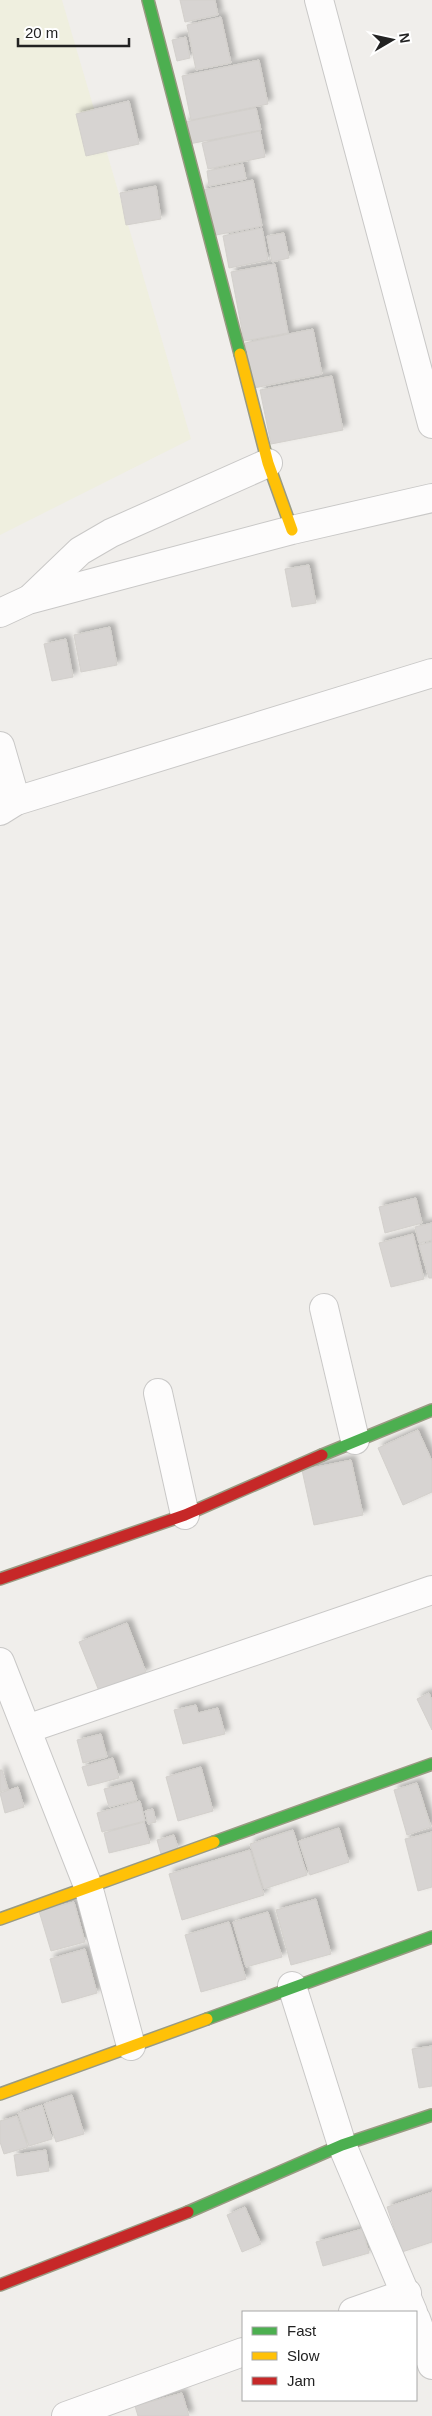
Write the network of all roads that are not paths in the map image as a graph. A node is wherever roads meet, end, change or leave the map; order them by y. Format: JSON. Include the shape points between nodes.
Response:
{"nodes":[{"id":1,"x":148,"y":0,"type":"edge"},
{"id":2,"x":318,"y":0,"type":"edge"},
{"id":3,"x":432,"y":424,"type":"edge"},
{"id":4,"x":268,"y":463,"type":"junction"},
{"id":5,"x":432,"y":498,"type":"edge"},
{"id":6,"x":292,"y":530,"type":"junction"},
{"id":7,"x":28,"y":600,"type":"junction"},
{"id":8,"x":0,"y":612,"type":"edge"},
{"id":9,"x":432,"y":673,"type":"edge"},
{"id":10,"x":0,"y":746,"type":"edge"},
{"id":11,"x":8,"y":806,"type":"edge"},
{"id":12,"x":324,"y":1308,"type":"dead end"},
{"id":13,"x":158,"y":1393,"type":"dead end"},
{"id":14,"x":432,"y":1410,"type":"edge"},
{"id":15,"x":355,"y":1440,"type":"junction"},
{"id":16,"x":185,"y":1515,"type":"junction"},
{"id":17,"x":0,"y":1579,"type":"edge"},
{"id":18,"x":432,"y":1590,"type":"edge"},
{"id":19,"x":0,"y":1662,"type":"edge"},
{"id":20,"x":27,"y":1729,"type":"junction"},
{"id":21,"x":432,"y":1764,"type":"edge"},
{"id":22,"x":88,"y":1886,"type":"junction"},
{"id":23,"x":0,"y":1919,"type":"edge"},
{"id":24,"x":432,"y":1937,"type":"edge"},
{"id":25,"x":292,"y":1986,"type":"junction"},
{"id":26,"x":131,"y":2046,"type":"junction"},
{"id":27,"x":0,"y":2094,"type":"edge"},
{"id":28,"x":432,"y":2115,"type":"edge"},
{"id":29,"x":342,"y":2145,"type":"junction"},
{"id":30,"x":0,"y":2285,"type":"edge"},
{"id":31,"x":410,"y":2302,"type":"edge"},
{"id":32,"x":359,"y":2311,"type":"edge"},
{"id":33,"x":417,"y":2322,"type":"edge"},
{"id":34,"x":242,"y":2352,"type":"edge"},
{"id":35,"x":432,"y":2365,"type":"edge"},
{"id":36,"x":66,"y":2416,"type":"edge"}],
"edges":[{"from":1,"to":4,"type":"street"},
{"from":2,"to":3,"type":"street"},
{"from":4,"to":6,"type":"street"},
{"from":4,"to":7,"type":"street","via":[[111,533],[80,551]]},
{"from":5,"to":6,"type":"street"},
{"from":6,"to":7,"type":"street"},
{"from":7,"to":8,"type":"street"},
{"from":9,"to":11,"type":"street"},
{"from":10,"to":11,"type":"street"},
{"from":12,"to":15,"type":"street"},
{"from":13,"to":16,"type":"street"},
{"from":14,"to":15,"type":"street"},
{"from":15,"to":16,"type":"street"},
{"from":16,"to":17,"type":"street"},
{"from":18,"to":20,"type":"street"},
{"from":19,"to":20,"type":"street"},
{"from":20,"to":22,"type":"street"},
{"from":21,"to":22,"type":"street"},
{"from":22,"to":23,"type":"street"},
{"from":22,"to":26,"type":"street"},
{"from":24,"to":25,"type":"street"},
{"from":25,"to":26,"type":"street"},
{"from":25,"to":29,"type":"street"},
{"from":26,"to":27,"type":"street"},
{"from":28,"to":29,"type":"street"},
{"from":29,"to":30,"type":"street","via":[[179,2216]]},
{"from":29,"to":31,"type":"street"},
{"from":31,"to":32,"type":"street"},
{"from":33,"to":35,"type":"street"},
{"from":34,"to":36,"type":"street"}]}
